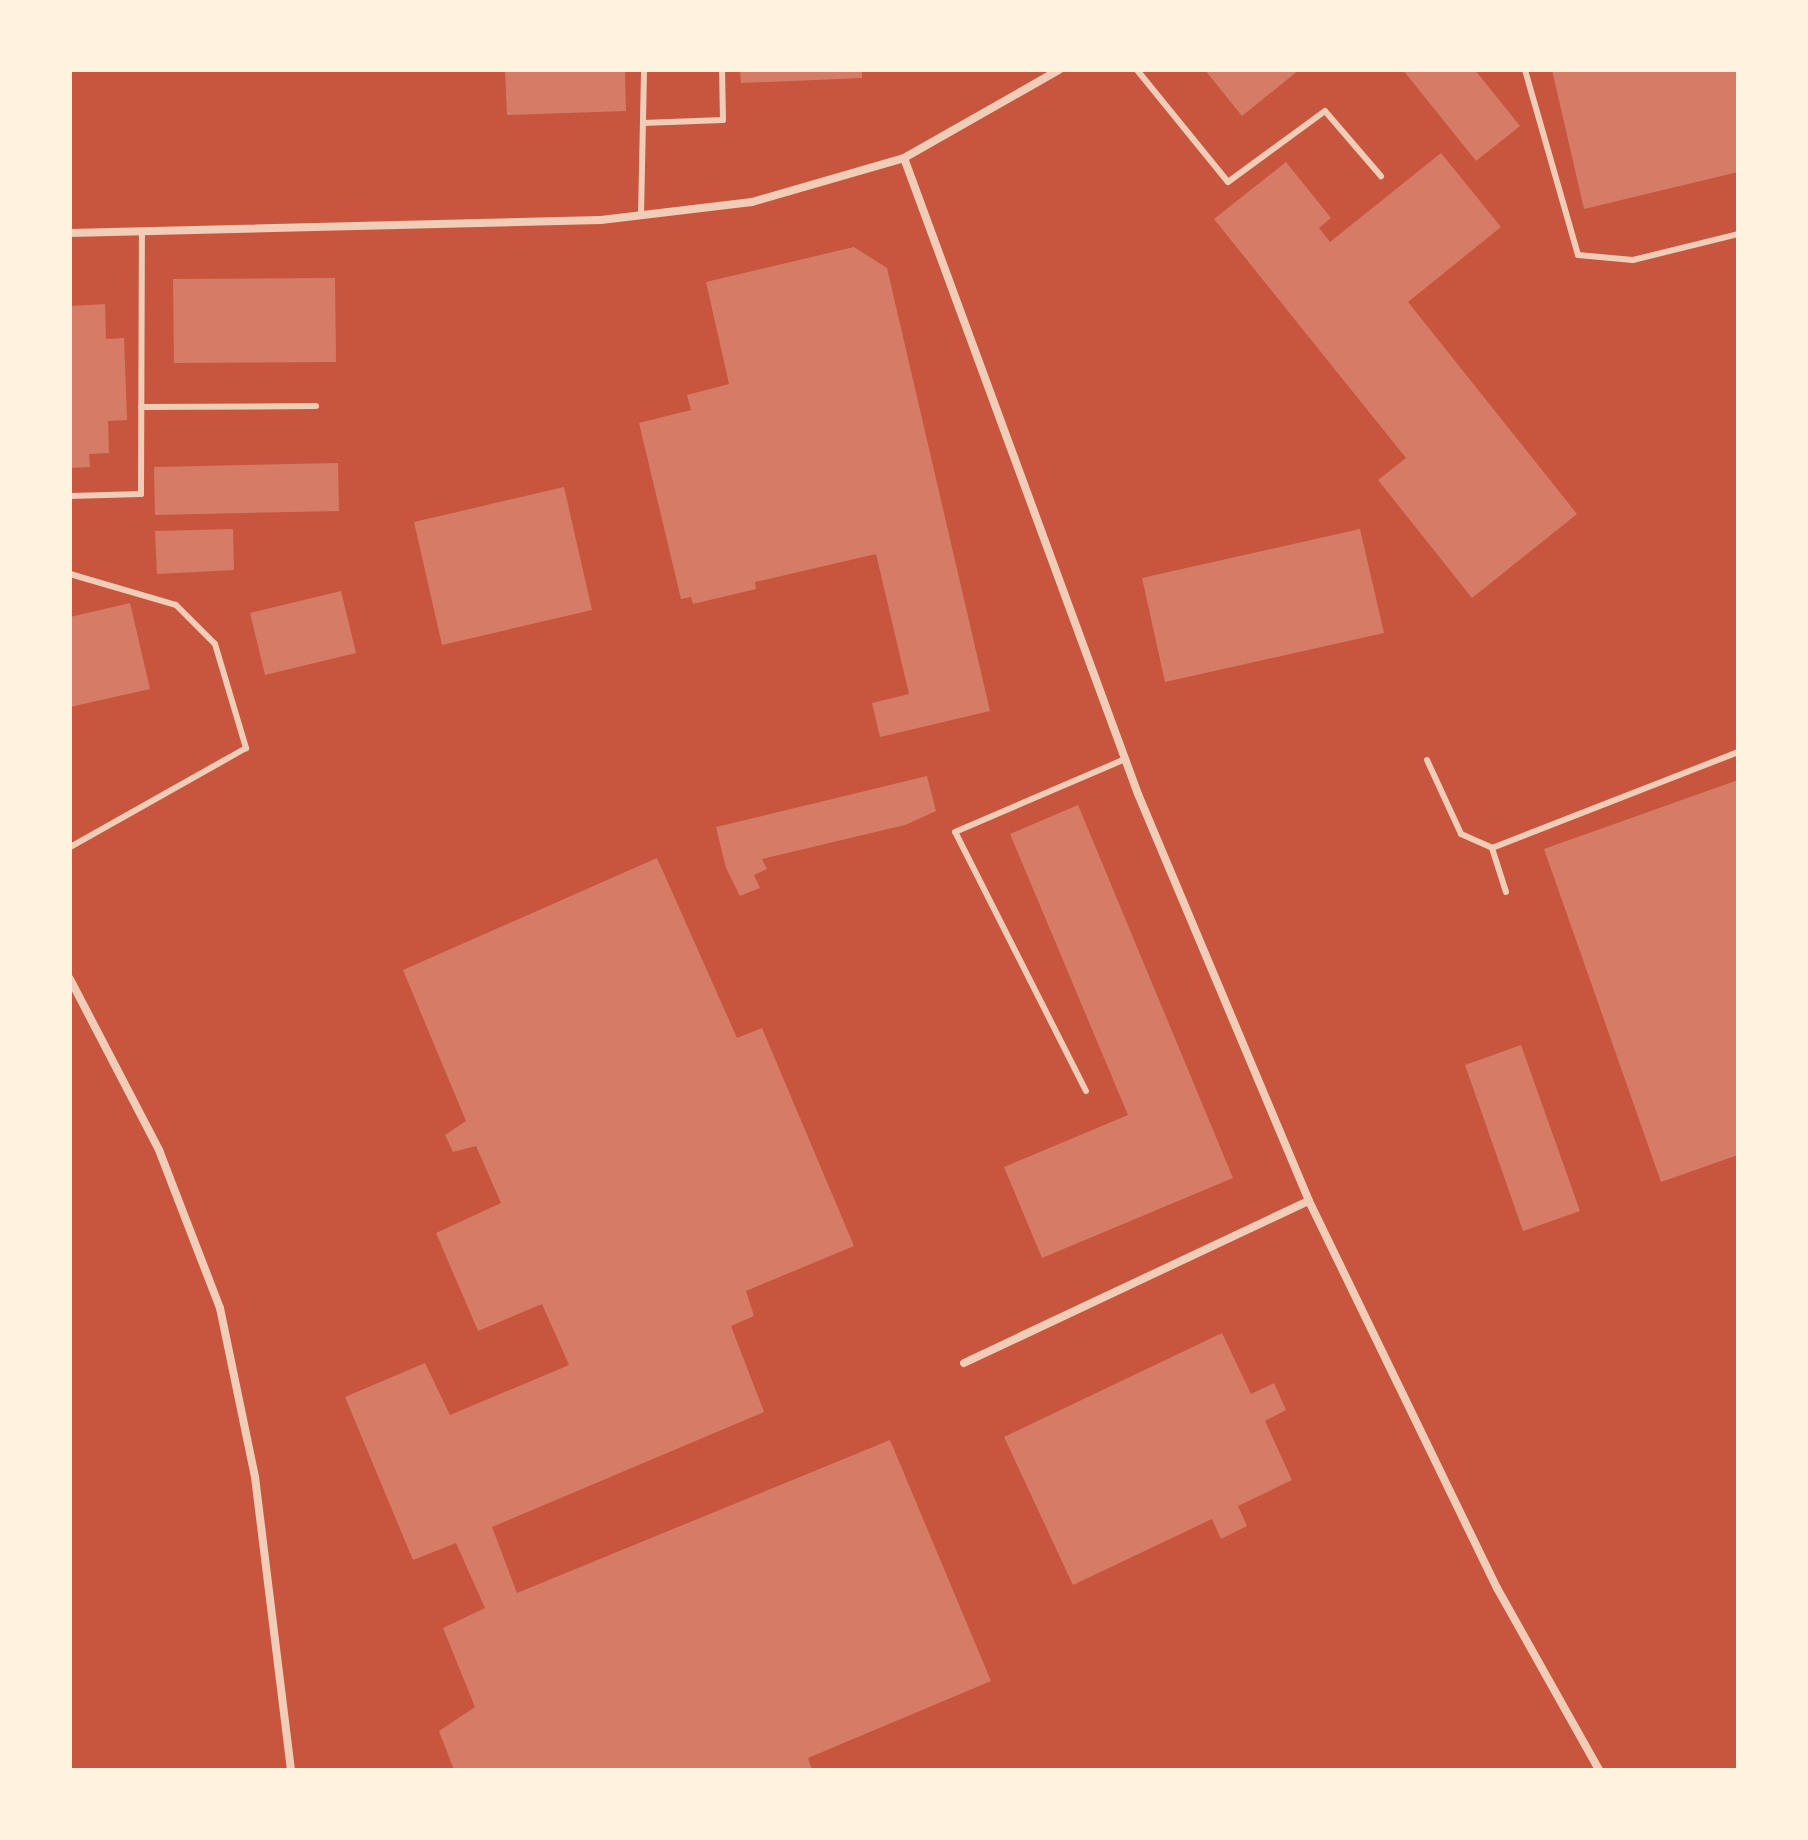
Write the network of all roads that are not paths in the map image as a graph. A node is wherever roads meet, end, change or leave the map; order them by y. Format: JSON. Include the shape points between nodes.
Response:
{"nodes":[{"id":1,"x":644,"y":70,"type":"edge"},
{"id":2,"x":722,"y":70,"type":"edge"},
{"id":3,"x":1059,"y":70,"type":"edge"},
{"id":4,"x":1137,"y":70,"type":"edge"},
{"id":5,"x":1525,"y":70,"type":"edge"},
{"id":6,"x":643,"y":123,"type":"junction"},
{"id":7,"x":904,"y":158,"type":"junction"},
{"id":8,"x":1381,"y":176,"type":"dead end"},
{"id":9,"x":641,"y":215,"type":"junction"},
{"id":10,"x":142,"y":231,"type":"junction"},
{"id":11,"x":70,"y":233,"type":"edge"},
{"id":12,"x":1738,"y":234,"type":"edge"},
{"id":13,"x":316,"y":406,"type":"dead end"},
{"id":14,"x":141,"y":407,"type":"junction"},
{"id":15,"x":70,"y":496,"type":"edge"},
{"id":16,"x":70,"y":574,"type":"edge"},
{"id":17,"x":1738,"y":752,"type":"edge"},
{"id":18,"x":1125,"y":759,"type":"junction"},
{"id":19,"x":1427,"y":760,"type":"dead end"},
{"id":20,"x":70,"y":847,"type":"edge"},
{"id":21,"x":1492,"y":848,"type":"junction"},
{"id":22,"x":1506,"y":892,"type":"dead end"},
{"id":23,"x":70,"y":979,"type":"edge"},
{"id":24,"x":1086,"y":1091,"type":"dead end"},
{"id":25,"x":1309,"y":1201,"type":"junction"},
{"id":26,"x":964,"y":1363,"type":"dead end"},
{"id":27,"x":291,"y":1770,"type":"edge"},
{"id":28,"x":1599,"y":1770,"type":"edge"}],
"edges":[{"from":1,"to":6,"type":"lane"},
{"from":2,"to":6,"type":"lane","via":[[723,120]]},
{"from":3,"to":7,"type":"street"},
{"from":4,"to":8,"type":"lane","via":[[1228,182],[1325,111]]},
{"from":5,"to":12,"type":"lane","via":[[1578,255],[1633,260]]},
{"from":6,"to":9,"type":"lane"},
{"from":7,"to":9,"type":"street","via":[[752,202]]},
{"from":7,"to":18,"type":"street"},
{"from":9,"to":10,"type":"street"},
{"from":10,"to":11,"type":"street"},
{"from":10,"to":14,"type":"lane"},
{"from":13,"to":14,"type":"lane"},
{"from":14,"to":15,"type":"lane","via":[[141,494]]},
{"from":16,"to":20,"type":"lane","via":[[176,605],[215,644],[246,748]]},
{"from":17,"to":21,"type":"lane"},
{"from":18,"to":24,"type":"lane","via":[[955,832]]},
{"from":18,"to":25,"type":"street"},
{"from":19,"to":21,"type":"lane","via":[[1461,834]]},
{"from":21,"to":22,"type":"lane"},
{"from":23,"to":27,"type":"street","via":[[159,1150],[220,1308],[255,1477]]},
{"from":25,"to":26,"type":"street"},
{"from":25,"to":28,"type":"street","via":[[1497,1588]]}]}
